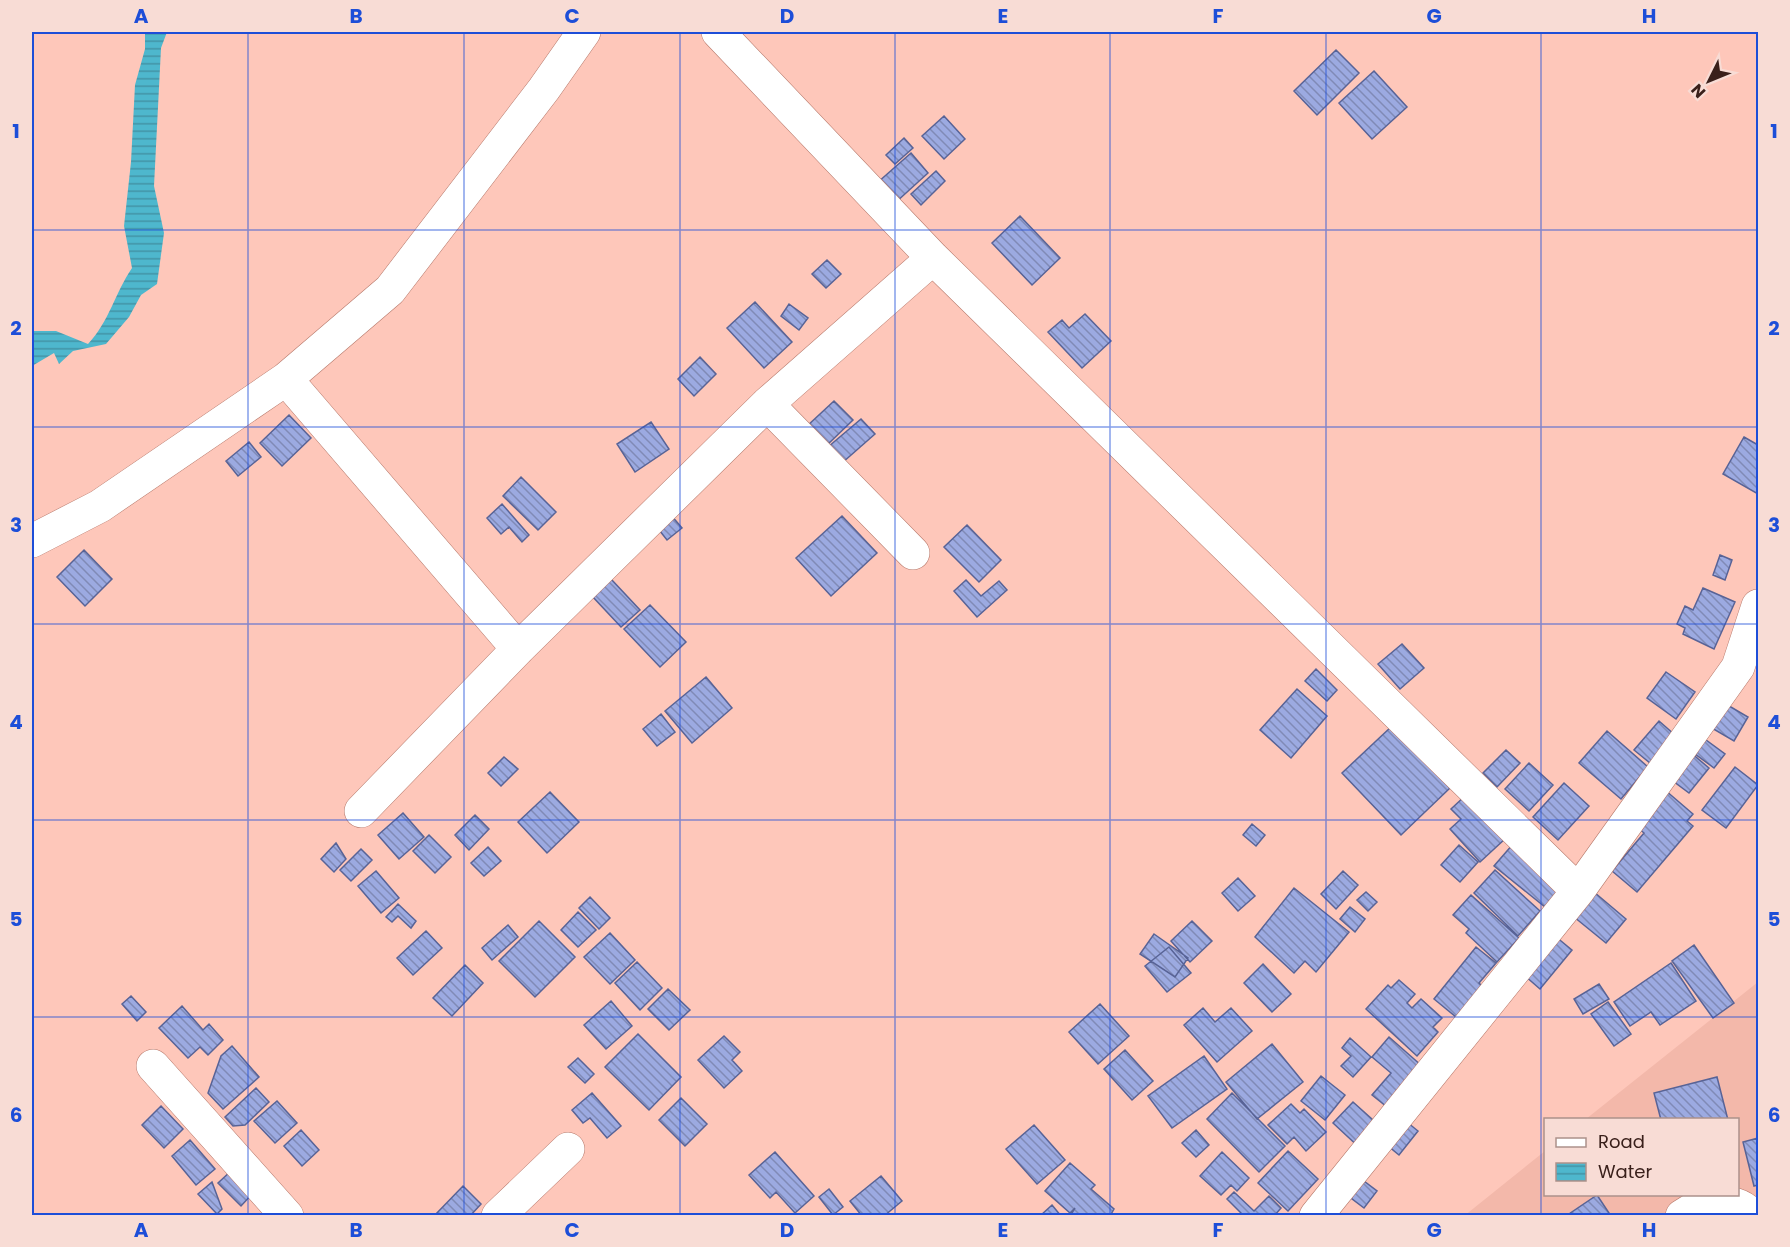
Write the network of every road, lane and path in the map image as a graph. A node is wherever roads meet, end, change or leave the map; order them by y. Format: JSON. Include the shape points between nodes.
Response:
{"nodes":[{"id":1,"x":584,"y":32,"type":"edge"},
{"id":2,"x":718,"y":32,"type":"edge"},
{"id":3,"x":933,"y":258,"type":"junction"},
{"id":4,"x":286,"y":378,"type":"junction"},
{"id":5,"x":767,"y":404,"type":"junction"},
{"id":6,"x":32,"y":541,"type":"edge"},
{"id":7,"x":912,"y":553,"type":"dead end"},
{"id":8,"x":1758,"y":606,"type":"edge"},
{"id":9,"x":518,"y":649,"type":"junction"},
{"id":10,"x":1748,"y":672,"type":"edge"},
{"id":11,"x":362,"y":811,"type":"dead end"},
{"id":12,"x":1578,"y":891,"type":"junction"},
{"id":13,"x":153,"y":1066,"type":"dead end"},
{"id":14,"x":568,"y":1149,"type":"dead end"},
{"id":15,"x":287,"y":1215,"type":"edge"},
{"id":16,"x":498,"y":1215,"type":"edge"},
{"id":17,"x":1316,"y":1215,"type":"edge"},
{"id":18,"x":1682,"y":1215,"type":"edge"},
{"id":19,"x":1752,"y":1215,"type":"edge"}],
"edges":[{"from":1,"to":4,"type":"street","via":[[390,290]]},
{"from":2,"to":3,"type":"street"},
{"from":3,"to":5,"type":"street"},
{"from":3,"to":12,"type":"street"},
{"from":4,"to":6,"type":"street","via":[[100,507]]},
{"from":4,"to":9,"type":"street"},
{"from":5,"to":7,"type":"street"},
{"from":5,"to":9,"type":"street"},
{"from":8,"to":10,"type":"street"},
{"from":9,"to":11,"type":"street"},
{"from":10,"to":12,"type":"street"},
{"from":12,"to":17,"type":"street"},
{"from":13,"to":15,"type":"street"},
{"from":14,"to":16,"type":"street"},
{"from":18,"to":19,"type":"street","via":[[1704,1204],[1720,1202],[1737,1205]]}]}
